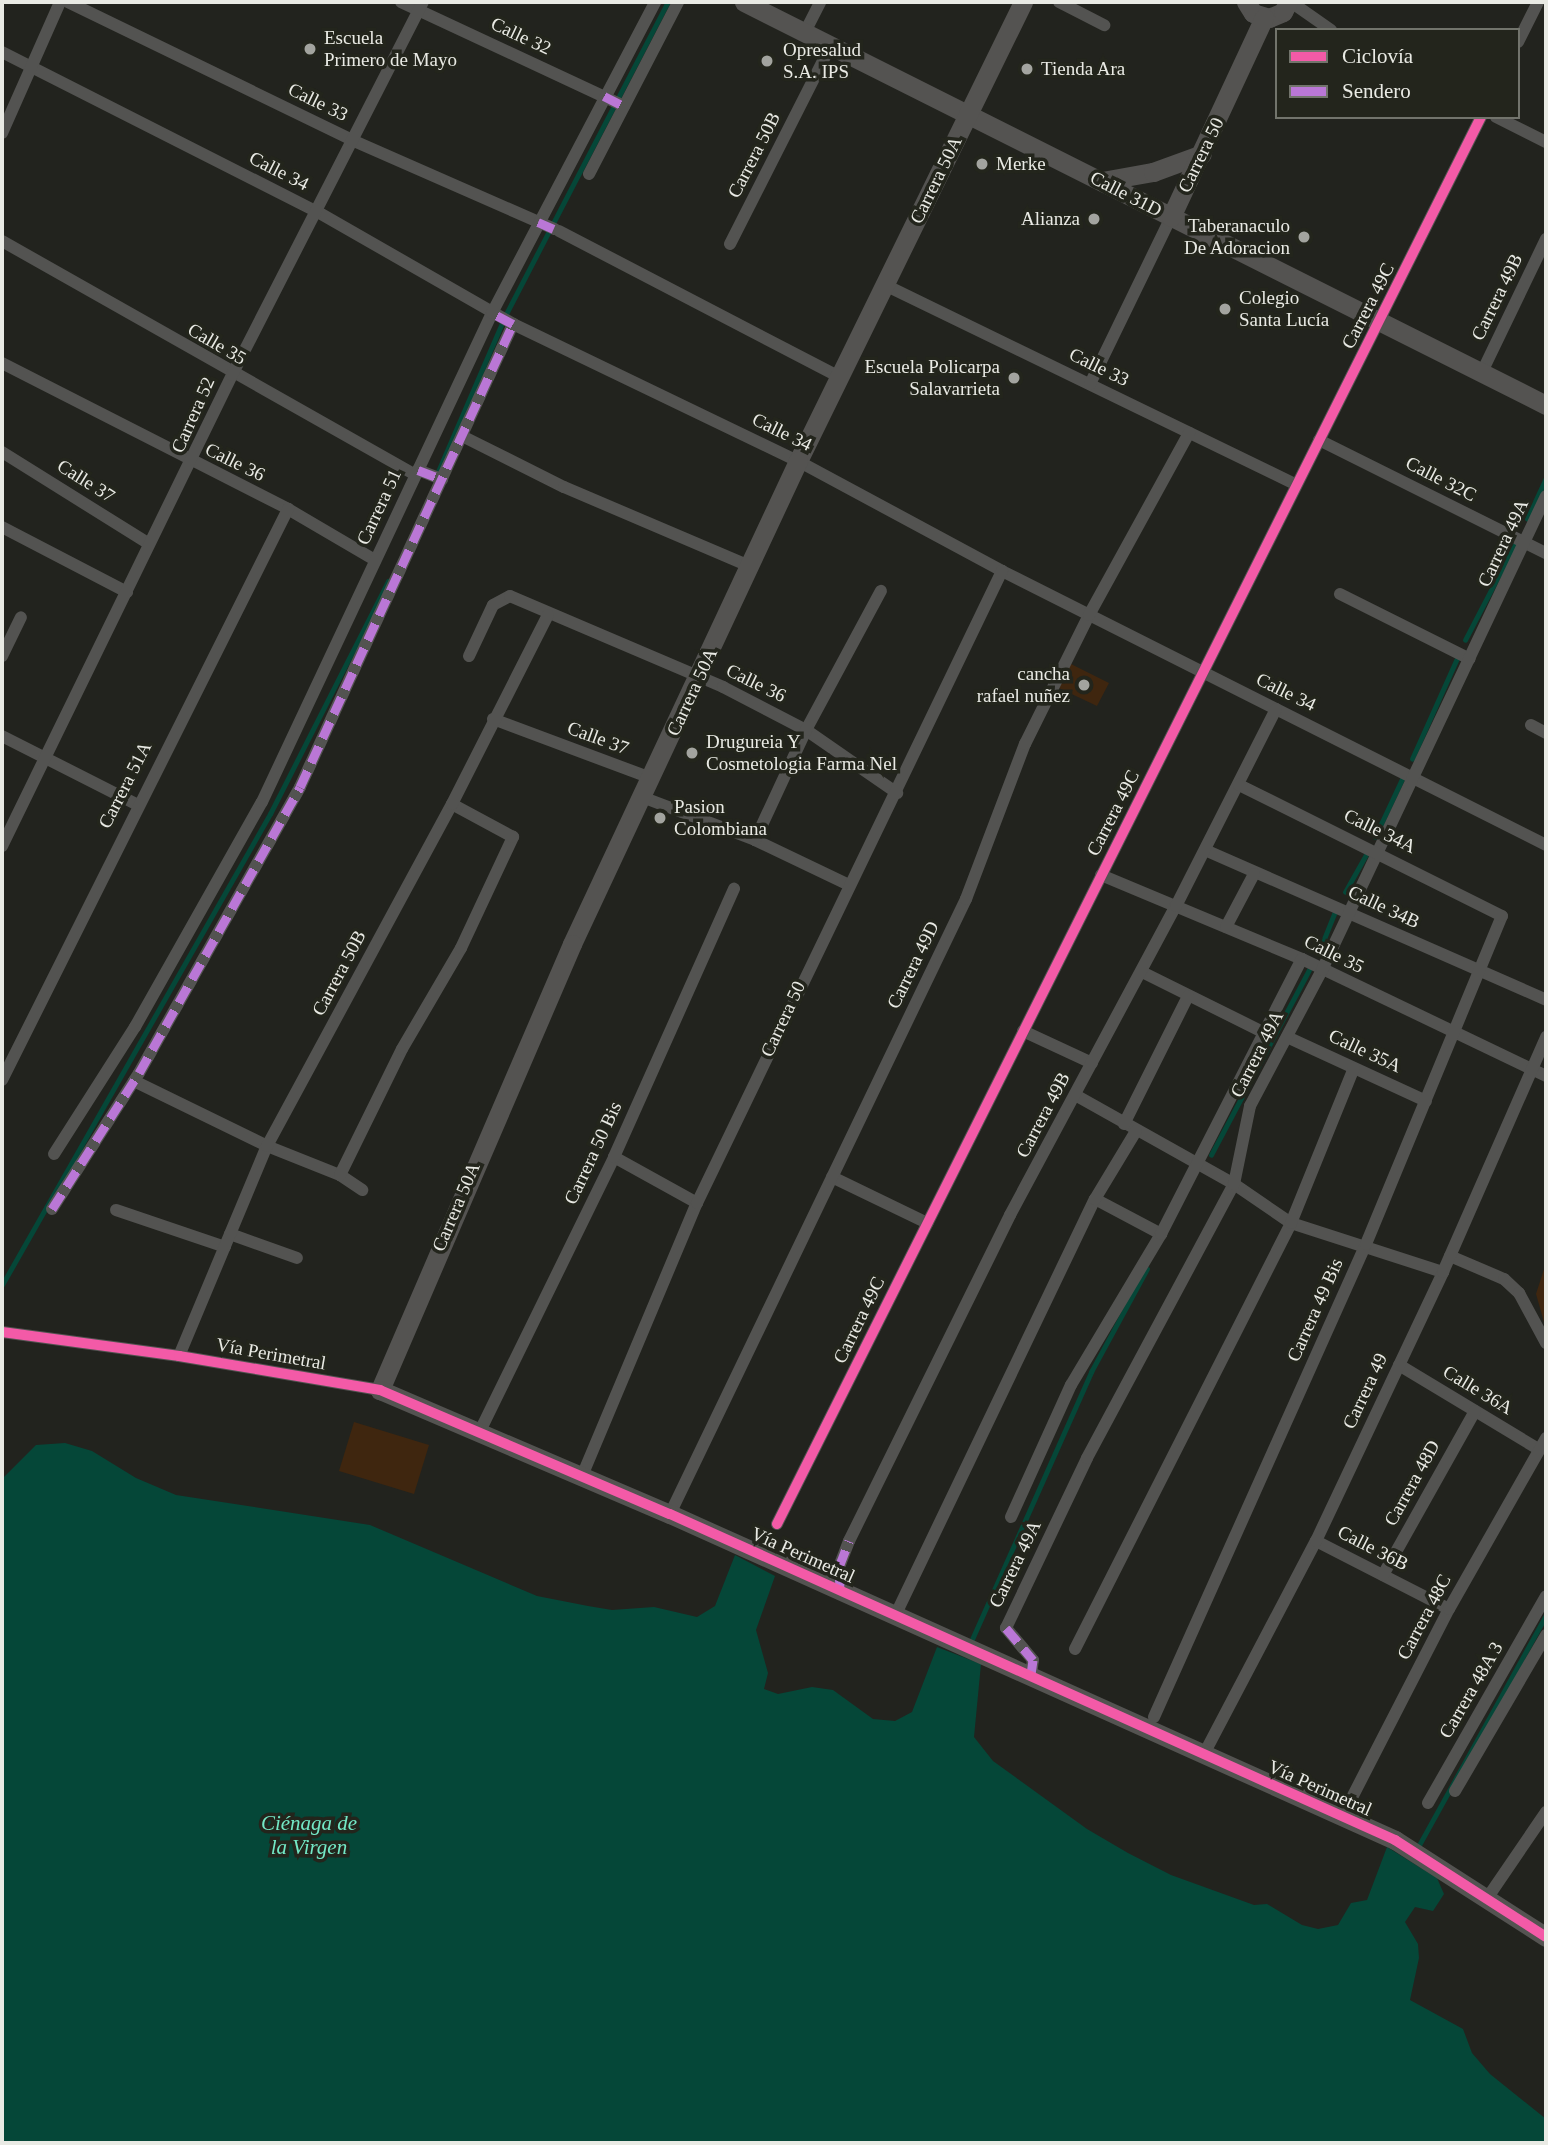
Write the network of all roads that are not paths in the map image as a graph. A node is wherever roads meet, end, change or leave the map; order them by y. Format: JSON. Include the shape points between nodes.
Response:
{"nodes":[{"id":1,"x":60,"y":2,"type":"edge"},
{"id":2,"x":68,"y":2,"type":"edge"},
{"id":3,"x":401,"y":2,"type":"edge"},
{"id":4,"x":655,"y":2,"type":"edge"},
{"id":5,"x":678,"y":2,"type":"edge"},
{"id":6,"x":744,"y":2,"type":"edge"},
{"id":7,"x":820,"y":2,"type":"edge"},
{"id":8,"x":1023,"y":2,"type":"edge"},
{"id":9,"x":1059,"y":2,"type":"edge"},
{"id":10,"x":1538,"y":2,"type":"edge"},
{"id":11,"x":421,"y":6,"type":"edge"},
{"id":12,"x":1271,"y":8,"type":"edge"},
{"id":13,"x":1104,"y":25,"type":"dead end"},
{"id":14,"x":1328,"y":28,"type":"edge"},
{"id":15,"x":805,"y":32,"type":"junction"},
{"id":16,"x":1520,"y":38,"type":"edge"},
{"id":17,"x":831,"y":46,"type":"junction"},
{"id":18,"x":2,"y":52,"type":"edge"},
{"id":19,"x":32,"y":66,"type":"junction"},
{"id":20,"x":614,"y":101,"type":"junction"},
{"id":21,"x":967,"y":114,"type":"junction"},
{"id":22,"x":1480,"y":119,"type":"edge"},
{"id":23,"x":1500,"y":119,"type":"edge"},
{"id":24,"x":2,"y":133,"type":"edge"},
{"id":25,"x":354,"y":141,"type":"junction"},
{"id":26,"x":1546,"y":142,"type":"edge"},
{"id":27,"x":1202,"y":154,"type":"junction"},
{"id":28,"x":589,"y":174,"type":"dead end"},
{"id":29,"x":1102,"y":181,"type":"junction"},
{"id":30,"x":316,"y":211,"type":"junction"},
{"id":31,"x":1171,"y":217,"type":"junction"},
{"id":32,"x":549,"y":227,"type":"junction"},
{"id":33,"x":1546,"y":239,"type":"edge"},
{"id":34,"x":2,"y":242,"type":"edge"},
{"id":35,"x":730,"y":244,"type":"dead end"},
{"id":36,"x":885,"y":285,"type":"junction"},
{"id":37,"x":503,"y":319,"type":"junction"},
{"id":38,"x":1380,"y":321,"type":"junction"},
{"id":39,"x":2,"y":363,"type":"edge"},
{"id":40,"x":1482,"y":372,"type":"junction"},
{"id":41,"x":232,"y":375,"type":"junction"},
{"id":42,"x":839,"y":377,"type":"junction"},
{"id":43,"x":1090,"y":384,"type":"junction"},
{"id":44,"x":1546,"y":405,"type":"edge"},
{"id":45,"x":1189,"y":433,"type":"junction"},
{"id":46,"x":462,"y":436,"type":"junction"},
{"id":47,"x":1319,"y":440,"type":"junction"},
{"id":48,"x":2,"y":452,"type":"edge"},
{"id":49,"x":797,"y":461,"type":"junction"},
{"id":50,"x":193,"y":463,"type":"junction"},
{"id":51,"x":418,"y":472,"type":"junction"},
{"id":52,"x":441,"y":479,"type":"junction"},
{"id":53,"x":1296,"y":485,"type":"junction"},
{"id":54,"x":1546,"y":496,"type":"edge"},
{"id":55,"x":288,"y":509,"type":"junction"},
{"id":56,"x":2,"y":527,"type":"edge"},
{"id":57,"x":1524,"y":542,"type":"junction"},
{"id":58,"x":149,"y":544,"type":"junction"},
{"id":59,"x":1546,"y":553,"type":"edge"},
{"id":60,"x":375,"y":560,"type":"junction"},
{"id":61,"x":749,"y":566,"type":"junction"},
{"id":62,"x":1002,"y":571,"type":"junction"},
{"id":63,"x":881,"y":591,"type":"dead end"},
{"id":64,"x":127,"y":592,"type":"junction"},
{"id":65,"x":1340,"y":594,"type":"dead end"},
{"id":66,"x":548,"y":615,"type":"junction"},
{"id":67,"x":1089,"y":615,"type":"junction"},
{"id":68,"x":21,"y":617,"type":"dead end"},
{"id":69,"x":2,"y":656,"type":"edge"},
{"id":70,"x":469,"y":656,"type":"dead end"},
{"id":71,"x":1470,"y":659,"type":"junction"},
{"id":72,"x":1203,"y":672,"type":"junction"},
{"id":73,"x":700,"y":678,"type":"junction"},
{"id":74,"x":1276,"y":709,"type":"junction"},
{"id":75,"x":493,"y":719,"type":"junction"},
{"id":76,"x":1531,"y":725,"type":"dead end"},
{"id":77,"x":806,"y":730,"type":"junction"},
{"id":78,"x":1546,"y":733,"type":"edge"},
{"id":79,"x":2,"y":736,"type":"edge"},
{"id":80,"x":45,"y":757,"type":"junction"},
{"id":81,"x":1414,"y":777,"type":"junction"},
{"id":82,"x":651,"y":778,"type":"junction"},
{"id":83,"x":1238,"y":785,"type":"junction"},
{"id":84,"x":897,"y":793,"type":"junction"},
{"id":85,"x":642,"y":797,"type":"junction"},
{"id":86,"x":136,"y":804,"type":"junction"},
{"id":87,"x":452,"y":804,"type":"junction"},
{"id":88,"x":755,"y":840,"type":"junction"},
{"id":89,"x":1546,"y":845,"type":"edge"},
{"id":90,"x":2,"y":846,"type":"edge"},
{"id":91,"x":1205,"y":850,"type":"junction"},
{"id":92,"x":1378,"y":850,"type":"junction"},
{"id":93,"x":1254,"y":874,"type":"junction"},
{"id":94,"x":1101,"y":875,"type":"junction"},
{"id":95,"x":849,"y":885,"type":"junction"},
{"id":96,"x":734,"y":889,"type":"dead end"},
{"id":97,"x":1177,"y":906,"type":"junction"},
{"id":98,"x":1349,"y":911,"type":"junction"},
{"id":99,"x":1502,"y":916,"type":"joint"},
{"id":100,"x":1226,"y":927,"type":"junction"},
{"id":101,"x":1302,"y":959,"type":"junction"},
{"id":102,"x":1322,"y":970,"type":"junction"},
{"id":103,"x":1479,"y":971,"type":"junction"},
{"id":104,"x":1142,"y":972,"type":"junction"},
{"id":105,"x":1188,"y":996,"type":"junction"},
{"id":106,"x":1546,"y":1000,"type":"edge"},
{"id":107,"x":1023,"y":1031,"type":"junction"},
{"id":108,"x":1263,"y":1032,"type":"junction"},
{"id":109,"x":1454,"y":1034,"type":"junction"},
{"id":110,"x":1287,"y":1037,"type":"junction"},
{"id":111,"x":1546,"y":1037,"type":"edge"},
{"id":112,"x":1093,"y":1063,"type":"junction"},
{"id":113,"x":1354,"y":1068,"type":"junction"},
{"id":114,"x":1532,"y":1069,"type":"junction"},
{"id":115,"x":1546,"y":1076,"type":"edge"},
{"id":116,"x":2,"y":1080,"type":"edge"},
{"id":117,"x":134,"y":1082,"type":"junction"},
{"id":118,"x":1077,"y":1096,"type":"junction"},
{"id":119,"x":1426,"y":1101,"type":"junction"},
{"id":120,"x":1124,"y":1124,"type":"junction"},
{"id":121,"x":1136,"y":1131,"type":"junction"},
{"id":122,"x":267,"y":1146,"type":"junction"},
{"id":123,"x":54,"y":1154,"type":"dead end"},
{"id":124,"x":614,"y":1157,"type":"junction"},
{"id":125,"x":1197,"y":1162,"type":"junction"},
{"id":126,"x":340,"y":1175,"type":"junction"},
{"id":127,"x":832,"y":1177,"type":"junction"},
{"id":128,"x":1234,"y":1184,"type":"junction"},
{"id":129,"x":362,"y":1190,"type":"dead end"},
{"id":130,"x":1096,"y":1199,"type":"junction"},
{"id":131,"x":697,"y":1203,"type":"junction"},
{"id":132,"x":52,"y":1209,"type":"dead end"},
{"id":133,"x":116,"y":1210,"type":"dead end"},
{"id":134,"x":927,"y":1223,"type":"junction"},
{"id":135,"x":1291,"y":1223,"type":"junction"},
{"id":136,"x":230,"y":1234,"type":"junction"},
{"id":137,"x":1161,"y":1234,"type":"junction"},
{"id":138,"x":1366,"y":1244,"type":"junction"},
{"id":139,"x":225,"y":1247,"type":"junction"},
{"id":140,"x":1450,"y":1255,"type":"junction"},
{"id":141,"x":297,"y":1258,"type":"dead end"},
{"id":142,"x":1443,"y":1272,"type":"junction"},
{"id":143,"x":7,"y":1334,"type":"edge"},
{"id":144,"x":1546,"y":1343,"type":"edge"},
{"id":145,"x":179,"y":1356,"type":"junction"},
{"id":146,"x":1399,"y":1365,"type":"junction"},
{"id":147,"x":380,"y":1390,"type":"junction"},
{"id":148,"x":1475,"y":1411,"type":"junction"},
{"id":149,"x":480,"y":1431,"type":"junction"},
{"id":150,"x":1542,"y":1443,"type":"edge"},
{"id":151,"x":582,"y":1476,"type":"junction"},
{"id":152,"x":670,"y":1514,"type":"junction"},
{"id":153,"x":1011,"y":1517,"type":"dead end"},
{"id":154,"x":777,"y":1524,"type":"dead end"},
{"id":155,"x":1316,"y":1541,"type":"junction"},
{"id":156,"x":1383,"y":1575,"type":"junction"},
{"id":157,"x":841,"y":1591,"type":"junction"},
{"id":158,"x":1546,"y":1596,"type":"edge"},
{"id":159,"x":1449,"y":1609,"type":"junction"},
{"id":160,"x":895,"y":1616,"type":"junction"},
{"id":161,"x":1546,"y":1635,"type":"edge"},
{"id":162,"x":1075,"y":1649,"type":"dead end"},
{"id":163,"x":1031,"y":1674,"type":"junction"},
{"id":164,"x":1154,"y":1717,"type":"dead end"},
{"id":165,"x":1205,"y":1755,"type":"junction"},
{"id":166,"x":1455,"y":1791,"type":"dead end"},
{"id":167,"x":1428,"y":1803,"type":"dead end"},
{"id":168,"x":1546,"y":1812,"type":"edge"},
{"id":169,"x":1342,"y":1817,"type":"junction"},
{"id":170,"x":1488,"y":1897,"type":"junction"},
{"id":171,"x":1546,"y":1937,"type":"edge"}],
"edges":[{"from":1,"to":19,"type":"street"},
{"from":2,"to":25,"type":"street","name":"Calle 33"},
{"from":3,"to":11,"type":"street","name":"Calle 32"},
{"from":4,"to":20,"type":"street","name":"Carrera 51"},
{"from":5,"to":20,"type":"street","name":"Carrera 51"},
{"from":6,"to":15,"type":"street","name":"Calle 31D"},
{"from":7,"to":15,"type":"street"},
{"from":8,"to":21,"type":"street","name":"Carrera 50A"},
{"from":9,"to":13,"type":"street"},
{"from":10,"to":16,"type":"street"},
{"from":11,"to":20,"type":"street","name":"Calle 32"},
{"from":11,"to":25,"type":"street","name":"Carrera 52"},
{"from":12,"to":14,"type":"street","via":[[1310,18]]},
{"from":12,"to":27,"type":"street","name":"Carrera 50"},
{"from":15,"to":17,"type":"street","name":"Calle 31D"},
{"from":17,"to":21,"type":"street","name":"Calle 31D"},
{"from":17,"to":35,"type":"street","name":"Carrera 50B"},
{"from":18,"to":19,"type":"street","name":"Calle 34"},
{"from":19,"to":24,"type":"street"},
{"from":19,"to":30,"type":"street","name":"Calle 34"},
{"from":20,"to":28,"type":"street","name":"Carrera 51"},
{"from":20,"to":32,"type":"street","name":"Carrera 51"},
{"from":21,"to":29,"type":"street","name":"Calle 31D"},
{"from":21,"to":36,"type":"street","name":"Carrera 50A"},
{"from":22,"to":38,"type":"street","name":"Carrera 49C"},
{"from":23,"to":26,"type":"street"},
{"from":25,"to":30,"type":"street","name":"Carrera 52"},
{"from":25,"to":32,"type":"street","name":"Calle 33"},
{"from":27,"to":29,"type":"street","via":[[1153,172]]},
{"from":27,"to":31,"type":"street","name":"Carrera 50"},
{"from":29,"to":31,"type":"street","name":"Calle 31D"},
{"from":30,"to":37,"type":"street","name":"Calle 34"},
{"from":30,"to":41,"type":"street","name":"Carrera 52"},
{"from":31,"to":38,"type":"street","name":"Calle 31D"},
{"from":31,"to":43,"type":"street","name":"Carrera 50"},
{"from":32,"to":37,"type":"street","name":"Carrera 51"},
{"from":32,"to":42,"type":"street","name":"Calle 33"},
{"from":33,"to":40,"type":"street","name":"Carrera 49B"},
{"from":34,"to":41,"type":"street","name":"Calle 35"},
{"from":36,"to":42,"type":"street","name":"Carrera 50A"},
{"from":36,"to":43,"type":"street","name":"Calle 33"},
{"from":37,"to":46,"type":"street"},
{"from":37,"to":49,"type":"street","name":"Calle 34"},
{"from":37,"to":51,"type":"street","name":"Carrera 51"},
{"from":38,"to":40,"type":"street","name":"Calle 31D"},
{"from":38,"to":47,"type":"street","name":"Carrera 49C"},
{"from":39,"to":50,"type":"street","name":"Calle 36"},
{"from":40,"to":44,"type":"street","name":"Calle 31D"},
{"from":41,"to":50,"type":"street","name":"Carrera 52"},
{"from":41,"to":51,"type":"street","name":"Calle 35"},
{"from":42,"to":49,"type":"street","name":"Carrera 50A"},
{"from":43,"to":45,"type":"street","name":"Calle 33"},
{"from":45,"to":53,"type":"street","name":"Calle 33"},
{"from":45,"to":67,"type":"street","name":"Carrera 49D"},
{"from":46,"to":52,"type":"street"},
{"from":46,"to":61,"type":"street","via":[[564,487]]},
{"from":47,"to":53,"type":"street","name":"Carrera 49C"},
{"from":47,"to":57,"type":"street","name":"Calle 32C"},
{"from":48,"to":58,"type":"street","name":"Calle 37"},
{"from":49,"to":61,"type":"street","name":"Carrera 50A"},
{"from":49,"to":62,"type":"street","name":"Calle 34"},
{"from":50,"to":55,"type":"street","name":"Calle 36"},
{"from":50,"to":58,"type":"street","name":"Carrera 52"},
{"from":51,"to":52,"type":"street","name":"Calle 35"},
{"from":51,"to":60,"type":"street","name":"Carrera 51"},
{"from":52,"to":117,"type":"street","via":[[300,787]]},
{"from":53,"to":72,"type":"street","name":"Carrera 49C"},
{"from":54,"to":57,"type":"street","name":"Carrera 49A"},
{"from":55,"to":60,"type":"street","name":"Calle 36"},
{"from":55,"to":86,"type":"street","name":"Carrera 51A"},
{"from":56,"to":64,"type":"street"},
{"from":57,"to":59,"type":"street","name":"Calle 32C"},
{"from":57,"to":71,"type":"street","name":"Carrera 49A"},
{"from":58,"to":64,"type":"street","name":"Carrera 52"},
{"from":60,"to":123,"type":"street","name":"Carrera 51","via":[[262,802],[135,1027]]},
{"from":61,"to":73,"type":"street","name":"Carrera 50A"},
{"from":62,"to":67,"type":"street","name":"Calle 34"},
{"from":62,"to":84,"type":"street","name":"Carrera 50"},
{"from":63,"to":77,"type":"street"},
{"from":64,"to":80,"type":"street","name":"Carrera 52"},
{"from":65,"to":71,"type":"street"},
{"from":66,"to":70,"type":"street","name":"Calle 36","via":[[510,596],[493,605]]},
{"from":66,"to":73,"type":"street","name":"Calle 36"},
{"from":66,"to":75,"type":"street","name":"Carrera 50B"},
{"from":67,"to":72,"type":"street","name":"Calle 34"},
{"from":67,"to":127,"type":"street","name":"Carrera 49D","via":[[1026,744],[967,899]]},
{"from":68,"to":69,"type":"street"},
{"from":71,"to":81,"type":"street","name":"Carrera 49A"},
{"from":72,"to":74,"type":"street","name":"Calle 34"},
{"from":72,"to":94,"type":"street","name":"Carrera 49C"},
{"from":73,"to":77,"type":"street","name":"Calle 36"},
{"from":73,"to":82,"type":"street","name":"Carrera 50A"},
{"from":74,"to":81,"type":"street","name":"Calle 34"},
{"from":74,"to":83,"type":"street","name":"Carrera 49B"},
{"from":75,"to":82,"type":"street","name":"Calle 37"},
{"from":75,"to":87,"type":"street","name":"Carrera 50B"},
{"from":76,"to":78,"type":"street"},
{"from":77,"to":84,"type":"street","name":"Calle 36"},
{"from":77,"to":88,"type":"street"},
{"from":79,"to":80,"type":"street"},
{"from":80,"to":86,"type":"street"},
{"from":80,"to":90,"type":"street","name":"Carrera 52"},
{"from":81,"to":89,"type":"street","name":"Calle 34"},
{"from":81,"to":92,"type":"street","name":"Carrera 49A"},
{"from":82,"to":85,"type":"street","name":"Carrera 50A"},
{"from":83,"to":91,"type":"street","name":"Carrera 49B"},
{"from":83,"to":92,"type":"street","name":"Calle 34A"},
{"from":84,"to":95,"type":"street","name":"Carrera 50"},
{"from":85,"to":88,"type":"street"},
{"from":85,"to":147,"type":"street","name":"Carrera 50A","via":[[506,1091]]},
{"from":86,"to":116,"type":"street","name":"Carrera 51A"},
{"from":87,"to":122,"type":"street","name":"Carrera 50B"},
{"from":87,"to":126,"type":"street","via":[[513,837],[461,948],[397,1060]]},
{"from":88,"to":95,"type":"street"},
{"from":91,"to":93,"type":"street","name":"Calle 34B"},
{"from":91,"to":97,"type":"street","name":"Carrera 49B"},
{"from":92,"to":98,"type":"street","name":"Carrera 49A"},
{"from":92,"to":99,"type":"street","name":"Calle 34A"},
{"from":93,"to":98,"type":"street","name":"Calle 34B"},
{"from":93,"to":100,"type":"street"},
{"from":94,"to":97,"type":"street","name":"Calle 35"},
{"from":94,"to":107,"type":"street","name":"Carrera 49C"},
{"from":95,"to":131,"type":"street","name":"Carrera 50"},
{"from":96,"to":124,"type":"street","name":"Carrera 50 Bis"},
{"from":97,"to":100,"type":"street","name":"Calle 35"},
{"from":97,"to":104,"type":"street","name":"Carrera 49B"},
{"from":98,"to":102,"type":"street","name":"Carrera 49A"},
{"from":98,"to":103,"type":"street","name":"Calle 34B"},
{"from":99,"to":103,"type":"street","name":"Carrera 49 Bis"},
{"from":100,"to":101,"type":"street","name":"Calle 35"},
{"from":101,"to":102,"type":"street","name":"Calle 35"},
{"from":101,"to":108,"type":"street"},
{"from":102,"to":109,"type":"street","name":"Calle 35"},
{"from":102,"to":110,"type":"street","name":"Carrera 49A"},
{"from":103,"to":106,"type":"street","name":"Calle 34B"},
{"from":103,"to":109,"type":"street","name":"Carrera 49 Bis"},
{"from":104,"to":105,"type":"street"},
{"from":104,"to":112,"type":"street","name":"Carrera 49B"},
{"from":105,"to":108,"type":"street"},
{"from":105,"to":120,"type":"street"},
{"from":107,"to":112,"type":"street"},
{"from":107,"to":134,"type":"street","name":"Carrera 49C"},
{"from":108,"to":125,"type":"street"},
{"from":109,"to":114,"type":"street","name":"Calle 35"},
{"from":109,"to":119,"type":"street","name":"Carrera 49 Bis"},
{"from":110,"to":113,"type":"street","name":"Calle 35A"},
{"from":110,"to":128,"type":"street","name":"Carrera 49A","via":[[1250,1106]]},
{"from":111,"to":114,"type":"street","name":"Carrera 49"},
{"from":112,"to":118,"type":"street","name":"Carrera 49B"},
{"from":113,"to":119,"type":"street","name":"Calle 35A"},
{"from":113,"to":135,"type":"street"},
{"from":114,"to":115,"type":"street","name":"Calle 35"},
{"from":114,"to":140,"type":"street","name":"Carrera 49"},
{"from":117,"to":122,"type":"street"},
{"from":117,"to":132,"type":"street"},
{"from":118,"to":120,"type":"street"},
{"from":118,"to":157,"type":"street","name":"Carrera 49B","via":[[1010,1215],[849,1541],[839,1567]]},
{"from":119,"to":138,"type":"street","name":"Carrera 49 Bis"},
{"from":120,"to":121,"type":"street"},
{"from":121,"to":125,"type":"street"},
{"from":121,"to":130,"type":"street"},
{"from":122,"to":126,"type":"street"},
{"from":122,"to":136,"type":"street","name":"Carrera 50B"},
{"from":124,"to":131,"type":"street"},
{"from":124,"to":149,"type":"street","name":"Carrera 50 Bis"},
{"from":125,"to":128,"type":"street"},
{"from":125,"to":137,"type":"street"},
{"from":126,"to":129,"type":"street"},
{"from":127,"to":134,"type":"street"},
{"from":127,"to":152,"type":"street","name":"Carrera 49D"},
{"from":128,"to":135,"type":"street"},
{"from":128,"to":163,"type":"street","name":"Carrera 49A","via":[[1087,1458],[1006,1628],[1033,1660]]},
{"from":130,"to":137,"type":"street"},
{"from":130,"to":160,"type":"street"},
{"from":131,"to":151,"type":"street","name":"Carrera 50"},
{"from":133,"to":139,"type":"street"},
{"from":134,"to":154,"type":"street","name":"Carrera 49C"},
{"from":135,"to":138,"type":"street"},
{"from":135,"to":162,"type":"street"},
{"from":136,"to":139,"type":"street","name":"Carrera 50B"},
{"from":136,"to":141,"type":"street"},
{"from":137,"to":153,"type":"street","via":[[1071,1385]]},
{"from":138,"to":142,"type":"street"},
{"from":138,"to":164,"type":"street","name":"Carrera 49 Bis"},
{"from":139,"to":145,"type":"street","name":"Carrera 50B"},
{"from":140,"to":142,"type":"street","name":"Carrera 49"},
{"from":140,"to":144,"type":"street","via":[[1504,1279],[1519,1293]]},
{"from":142,"to":146,"type":"street","name":"Carrera 49"},
{"from":143,"to":145,"type":"street","name":"Vía Perimetral"},
{"from":145,"to":147,"type":"street","name":"Vía Perimetral"},
{"from":146,"to":148,"type":"street","name":"Calle 36A"},
{"from":146,"to":155,"type":"street","name":"Carrera 49"},
{"from":147,"to":149,"type":"street","name":"Vía Perimetral"},
{"from":148,"to":150,"type":"street","name":"Calle 36A"},
{"from":148,"to":156,"type":"street","name":"Carrera 48D"},
{"from":149,"to":151,"type":"street","name":"Vía Perimetral"},
{"from":150,"to":159,"type":"street","name":"Carrera 48C"},
{"from":151,"to":152,"type":"street","name":"Vía Perimetral"},
{"from":152,"to":157,"type":"street","name":"Vía Perimetral"},
{"from":155,"to":156,"type":"street","name":"Calle 36B"},
{"from":155,"to":165,"type":"street","name":"Carrera 49"},
{"from":156,"to":159,"type":"street","name":"Calle 36B"},
{"from":157,"to":160,"type":"street","name":"Vía Perimetral"},
{"from":158,"to":167,"type":"street","name":"Carrera 48A 3"},
{"from":159,"to":169,"type":"street","name":"Carrera 48C"},
{"from":160,"to":163,"type":"street","name":"Vía Perimetral"},
{"from":161,"to":166,"type":"street"},
{"from":163,"to":165,"type":"street","name":"Vía Perimetral"},
{"from":165,"to":169,"type":"street","name":"Vía Perimetral"},
{"from":168,"to":170,"type":"street"},
{"from":169,"to":170,"type":"street","name":"Vía Perimetral","via":[[1395,1840]]},
{"from":170,"to":171,"type":"street","name":"Vía Perimetral"}]}
